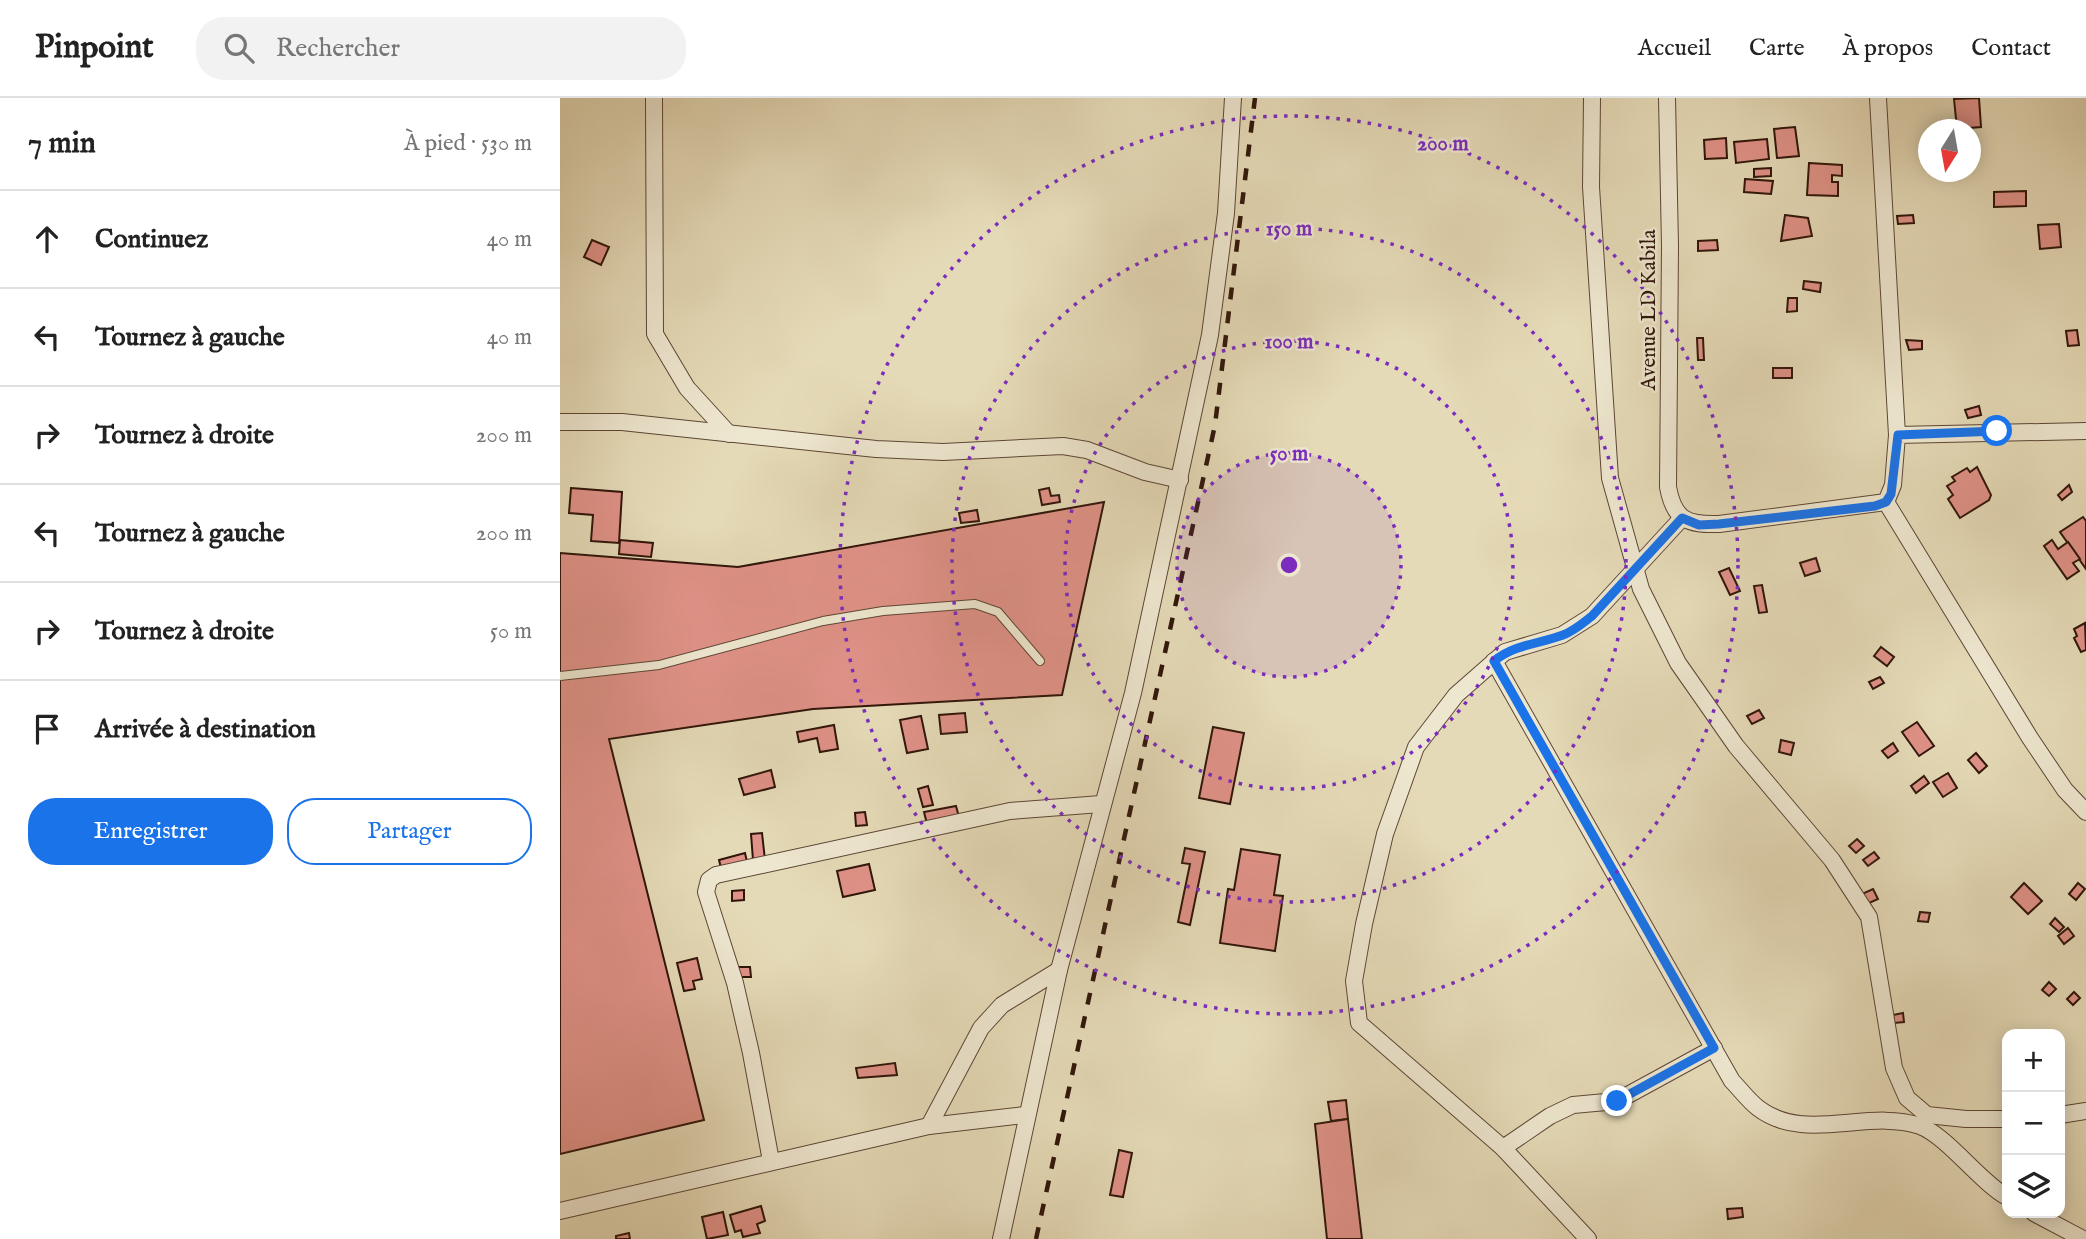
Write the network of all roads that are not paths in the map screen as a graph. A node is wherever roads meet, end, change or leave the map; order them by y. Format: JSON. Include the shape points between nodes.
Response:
{"nodes":[{"id":1,"x":654,"y":98,"type":"edge"},
{"id":2,"x":1233,"y":98,"type":"edge"},
{"id":3,"x":1592,"y":98,"type":"edge"},
{"id":4,"x":1667,"y":98,"type":"edge"},
{"id":5,"x":1878,"y":98,"type":"edge"},
{"id":6,"x":560,"y":422,"type":"edge"},
{"id":7,"x":2086,"y":431,"type":"edge"},
{"id":8,"x":729,"y":433,"type":"junction"},
{"id":9,"x":1898,"y":435,"type":"junction"},
{"id":10,"x":1180,"y":480,"type":"junction"},
{"id":11,"x":1886,"y":502,"type":"junction"},
{"id":12,"x":1682,"y":518,"type":"junction"},
{"id":13,"x":1637,"y":566,"type":"junction"},
{"id":14,"x":1040,"y":661,"type":"dead end"},
{"id":15,"x":1494,"y":661,"type":"junction"},
{"id":16,"x":560,"y":676,"type":"edge"},
{"id":17,"x":1101,"y":804,"type":"junction"},
{"id":18,"x":2086,"y":812,"type":"edge"},
{"id":19,"x":1059,"y":970,"type":"junction"},
{"id":20,"x":1714,"y":1048,"type":"junction"},
{"id":21,"x":2086,"y":1111,"type":"edge"},
{"id":22,"x":2065,"y":1114,"type":"edge"},
{"id":23,"x":1025,"y":1115,"type":"junction"},
{"id":24,"x":2002,"y":1119,"type":"edge"},
{"id":25,"x":1924,"y":1121,"type":"junction"},
{"id":26,"x":929,"y":1126,"type":"junction"},
{"id":27,"x":1503,"y":1148,"type":"junction"},
{"id":28,"x":771,"y":1161,"type":"junction"},
{"id":29,"x":2002,"y":1192,"type":"edge"},
{"id":30,"x":560,"y":1211,"type":"edge"},
{"id":31,"x":2043,"y":1218,"type":"edge"},
{"id":32,"x":1001,"y":1239,"type":"edge"},
{"id":33,"x":1588,"y":1239,"type":"edge"},
{"id":34,"x":2083,"y":1239,"type":"edge"}],
"edges":[{"from":1,"to":8,"type":"street","via":[[655,334],[687,388]]},
{"from":2,"to":10,"type":"street","via":[[1226,213],[1210,335]]},
{"from":3,"to":13,"type":"street","via":[[1591,187],[1610,478]]},
{"from":4,"to":12,"type":"street","name":"Avenue LD Kabila","via":[[1668,487],[1672,506]]},
{"from":5,"to":9,"type":"street"},
{"from":6,"to":8,"type":"street","via":[[622,422]]},
{"from":7,"to":9,"type":"street"},
{"from":8,"to":10,"type":"street","via":[[943,452],[1063,446]]},
{"from":9,"to":11,"type":"street","via":[[1893,485]]},
{"from":10,"to":17,"type":"street","via":[[1133,693]]},
{"from":11,"to":12,"type":"street","via":[[1719,524],[1699,525]]},
{"from":11,"to":18,"type":"street","via":[[2029,738]]},
{"from":12,"to":13,"type":"street"},
{"from":13,"to":15,"type":"street","via":[[1576,628],[1519,646]]},
{"from":13,"to":25,"type":"street","via":[[1652,616],[1678,663],[1736,746],[1832,860],[1869,917],[1894,1068]]},
{"from":14,"to":16,"type":"lane","via":[[998,611],[975,604],[835,619],[659,665]]},
{"from":15,"to":20,"type":"street"},
{"from":15,"to":27,"type":"street","via":[[1456,695],[1416,747],[1385,834],[1354,981],[1359,1023]]},
{"from":17,"to":19,"type":"street"},
{"from":17,"to":28,"type":"street","via":[[1010,811],[709,880],[706,892],[735,983]]},
{"from":19,"to":23,"type":"street"},
{"from":19,"to":26,"type":"street","via":[[1002,1005],[981,1028]]},
{"from":20,"to":25,"type":"street","via":[[1732,1080],[1758,1108],[1780,1120],[1808,1126],[1883,1119]]},
{"from":20,"to":27,"type":"street","via":[[1617,1101],[1573,1105]]},
{"from":21,"to":22,"type":"street"},
{"from":23,"to":26,"type":"street"},
{"from":23,"to":32,"type":"street"},
{"from":24,"to":25,"type":"street"},
{"from":25,"to":29,"type":"street"},
{"from":26,"to":28,"type":"street"},
{"from":27,"to":33,"type":"street"},
{"from":28,"to":30,"type":"street"},
{"from":31,"to":34,"type":"street"}]}
